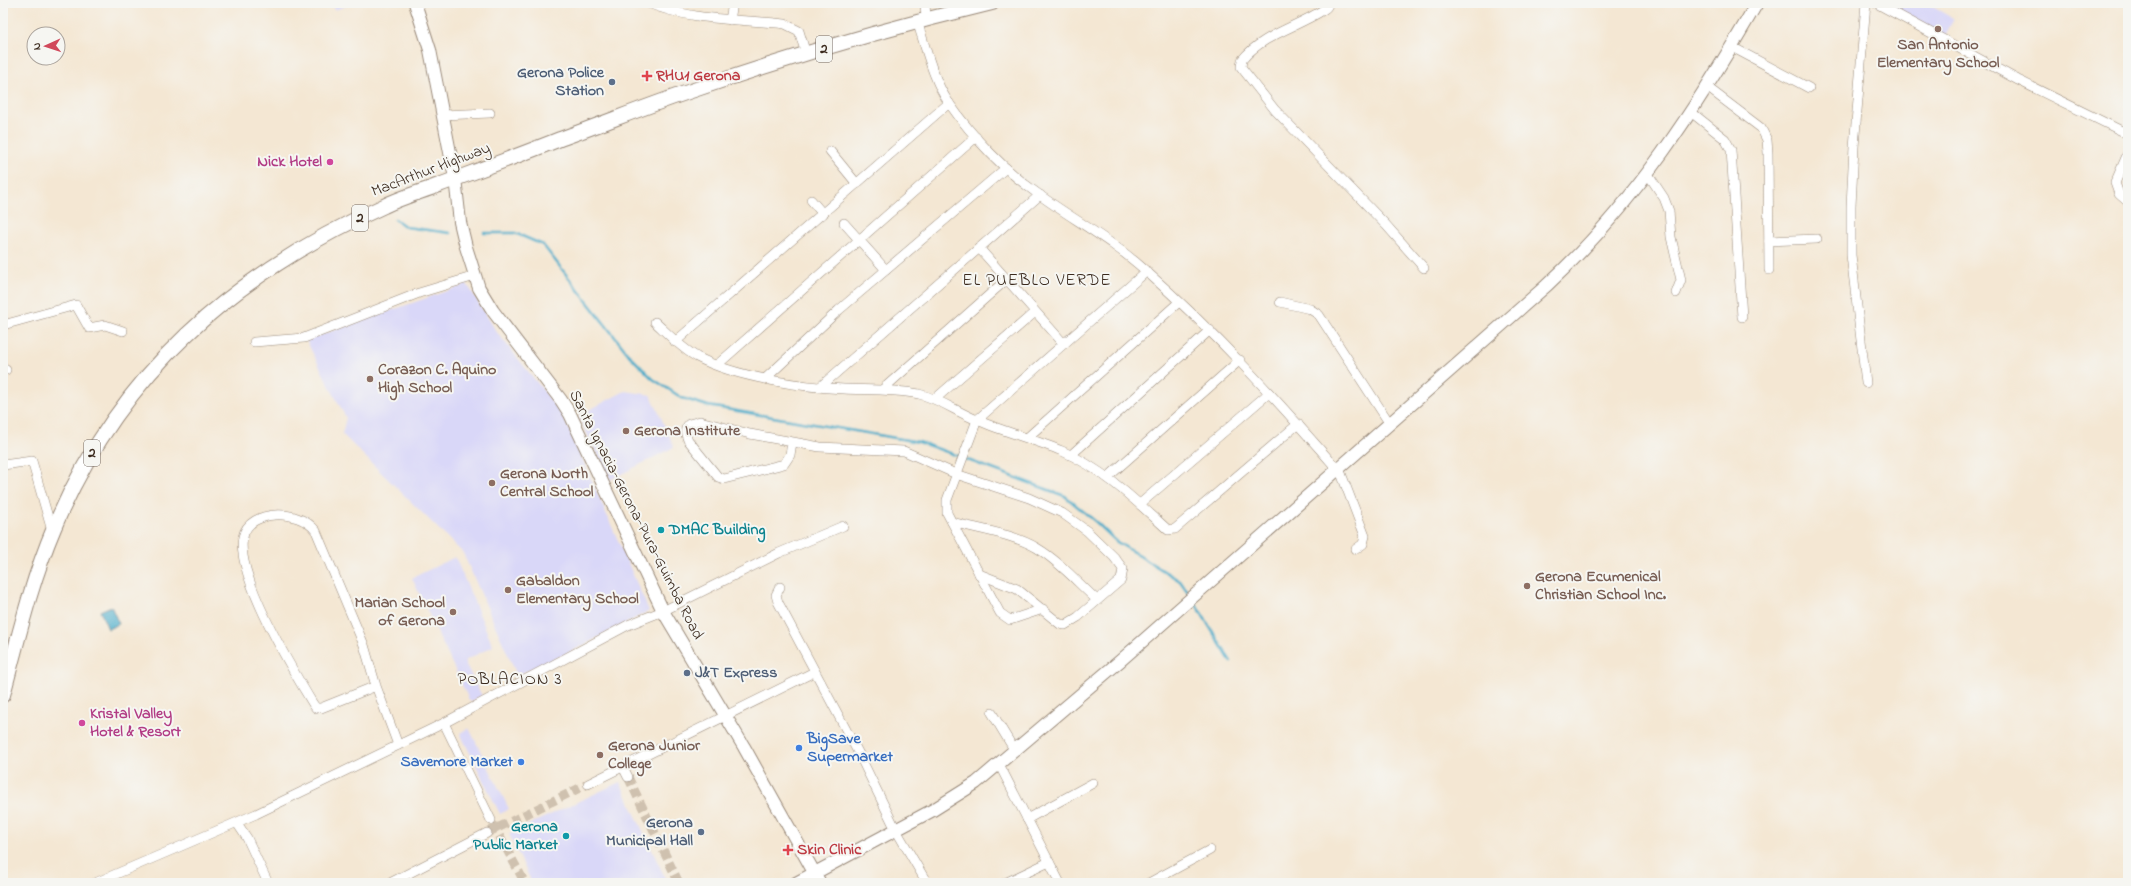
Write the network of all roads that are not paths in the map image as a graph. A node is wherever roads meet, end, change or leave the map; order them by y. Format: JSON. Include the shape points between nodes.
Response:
{"nodes":[{"id":1,"x":415,"y":3,"type":"edge"},
{"id":2,"x":648,"y":3,"type":"edge"},
{"id":3,"x":733,"y":3,"type":"edge"},
{"id":4,"x":925,"y":3,"type":"edge"},
{"id":5,"x":992,"y":3,"type":"edge"},
{"id":6,"x":1328,"y":3,"type":"edge"},
{"id":7,"x":1757,"y":3,"type":"edge"},
{"id":8,"x":1866,"y":3,"type":"edge"},
{"id":9,"x":1876,"y":3,"type":"edge"},
{"id":10,"x":671,"y":7,"type":"edge"},
{"id":11,"x":730,"y":20,"type":"junction"},
{"id":12,"x":921,"y":20,"type":"junction"},
{"id":13,"x":1732,"y":47,"type":"junction"},
{"id":14,"x":806,"y":54,"type":"junction"},
{"id":15,"x":1707,"y":87,"type":"junction"},
{"id":16,"x":1809,"y":88,"type":"dead end"},
{"id":17,"x":949,"y":103,"type":"junction"},
{"id":18,"x":1691,"y":112,"type":"junction"},
{"id":19,"x":490,"y":113,"type":"dead end"},
{"id":20,"x":442,"y":115,"type":"junction"},
{"id":21,"x":2128,"y":134,"type":"edge"},
{"id":22,"x":976,"y":137,"type":"junction"},
{"id":23,"x":830,"y":151,"type":"dead end"},
{"id":24,"x":2128,"y":153,"type":"edge"},
{"id":25,"x":1006,"y":168,"type":"junction"},
{"id":26,"x":1648,"y":174,"type":"junction"},
{"id":27,"x":455,"y":178,"type":"junction"},
{"id":28,"x":857,"y":184,"type":"junction"},
{"id":29,"x":1040,"y":195,"type":"junction"},
{"id":30,"x":811,"y":200,"type":"dead end"},
{"id":31,"x":2126,"y":200,"type":"dead end"},
{"id":32,"x":823,"y":214,"type":"junction"},
{"id":33,"x":844,"y":223,"type":"dead end"},
{"id":34,"x":1817,"y":238,"type":"dead end"},
{"id":35,"x":858,"y":239,"type":"junction"},
{"id":36,"x":1769,"y":241,"type":"junction"},
{"id":37,"x":979,"y":248,"type":"junction"},
{"id":38,"x":1424,"y":268,"type":"dead end"},
{"id":39,"x":886,"y":270,"type":"junction"},
{"id":40,"x":1770,"y":270,"type":"dead end"},
{"id":41,"x":1147,"y":271,"type":"junction"},
{"id":42,"x":475,"y":276,"type":"junction"},
{"id":43,"x":1007,"y":279,"type":"junction"},
{"id":44,"x":1676,"y":293,"type":"dead end"},
{"id":45,"x":1179,"y":302,"type":"junction"},
{"id":46,"x":1280,"y":302,"type":"dead end"},
{"id":47,"x":1035,"y":312,"type":"junction"},
{"id":48,"x":1742,"y":317,"type":"dead end"},
{"id":49,"x":655,"y":322,"type":"dead end"},
{"id":50,"x":3,"y":326,"type":"edge"},
{"id":51,"x":1210,"y":330,"type":"junction"},
{"id":52,"x":123,"y":331,"type":"dead end"},
{"id":53,"x":254,"y":342,"type":"dead end"},
{"id":54,"x":675,"y":342,"type":"junction"},
{"id":55,"x":1064,"y":344,"type":"junction"},
{"id":56,"x":1240,"y":360,"type":"junction"},
{"id":57,"x":717,"y":365,"type":"junction"},
{"id":58,"x":766,"y":378,"type":"junction"},
{"id":59,"x":1866,"y":383,"type":"dead end"},
{"id":60,"x":820,"y":387,"type":"junction"},
{"id":61,"x":883,"y":389,"type":"junction"},
{"id":62,"x":1269,"y":393,"type":"junction"},
{"id":63,"x":935,"y":399,"type":"junction"},
{"id":64,"x":978,"y":420,"type":"junction"},
{"id":65,"x":1298,"y":424,"type":"junction"},
{"id":66,"x":1390,"y":424,"type":"junction"},
{"id":67,"x":1028,"y":437,"type":"junction"},
{"id":68,"x":792,"y":442,"type":"junction"},
{"id":69,"x":1071,"y":455,"type":"junction"},
{"id":70,"x":3,"y":465,"type":"edge"},
{"id":71,"x":1339,"y":469,"type":"junction"},
{"id":72,"x":958,"y":470,"type":"junction"},
{"id":73,"x":1108,"y":477,"type":"junction"},
{"id":74,"x":1140,"y":504,"type":"junction"},
{"id":75,"x":952,"y":522,"type":"junction"},
{"id":76,"x":843,"y":526,"type":"dead end"},
{"id":77,"x":52,"y":532,"type":"junction"},
{"id":78,"x":1356,"y":549,"type":"dead end"},
{"id":79,"x":979,"y":574,"type":"junction"},
{"id":80,"x":780,"y":587,"type":"dead end"},
{"id":81,"x":1097,"y":600,"type":"junction"},
{"id":82,"x":1043,"y":609,"type":"junction"},
{"id":83,"x":663,"y":611,"type":"junction"},
{"id":84,"x":814,"y":672,"type":"junction"},
{"id":85,"x":376,"y":686,"type":"junction"},
{"id":86,"x":3,"y":695,"type":"edge"},
{"id":87,"x":992,"y":714,"type":"dead end"},
{"id":88,"x":726,"y":716,"type":"junction"},
{"id":89,"x":444,"y":723,"type":"junction"},
{"id":90,"x":398,"y":746,"type":"junction"},
{"id":91,"x":1015,"y":751,"type":"junction"},
{"id":92,"x":999,"y":764,"type":"junction"},
{"id":93,"x":623,"y":767,"type":"junction"},
{"id":94,"x":628,"y":776,"type":"tunnel mouth"},
{"id":95,"x":1093,"y":783,"type":"dead end"},
{"id":96,"x":588,"y":784,"type":"tunnel mouth"},
{"id":97,"x":1027,"y":819,"type":"junction"},
{"id":98,"x":491,"y":820,"type":"tunnel mouth"},
{"id":99,"x":236,"y":823,"type":"junction"},
{"id":100,"x":896,"y":830,"type":"junction"},
{"id":101,"x":487,"y":833,"type":"tunnel mouth"},
{"id":102,"x":1210,"y":850,"type":"dead end"},
{"id":103,"x":1049,"y":862,"type":"junction"},
{"id":104,"x":818,"y":878,"type":"edge"},
{"id":105,"x":95,"y":883,"type":"edge"},
{"id":106,"x":268,"y":883,"type":"edge"},
{"id":107,"x":390,"y":883,"type":"edge"},
{"id":108,"x":796,"y":883,"type":"edge"},
{"id":109,"x":927,"y":883,"type":"edge"},
{"id":110,"x":1005,"y":883,"type":"edge"},
{"id":111,"x":1060,"y":883,"type":"edge"},
{"id":112,"x":1149,"y":883,"type":"edge"}],
"edges":[{"from":1,"to":20,"type":"main road","name":"Santa Ignacia-Gerona-Pura-Guimba Road","via":[[430,50]]},
{"from":2,"to":10,"type":"street"},
{"from":3,"to":11,"type":"street"},
{"from":4,"to":12,"type":"street"},
{"from":5,"to":12,"type":"highway","name":"MacArthur Highway","number":"2"},
{"from":6,"to":38,"type":"street","via":[[1322,11],[1254,48],[1242,60],[1241,67],[1275,110]]},
{"from":7,"to":13,"type":"main road"},
{"from":8,"to":59,"type":"street","via":[[1851,206],[1851,255]]},
{"from":9,"to":21,"type":"street","via":[[2004,73]]},
{"from":10,"to":11,"type":"street"},
{"from":11,"to":14,"type":"street","via":[[778,23],[793,28],[799,31]]},
{"from":12,"to":14,"type":"highway","name":"MacArthur Highway","number":"2"},
{"from":12,"to":17,"type":"street","via":[[942,91]]},
{"from":13,"to":15,"type":"main road"},
{"from":13,"to":16,"type":"street"},
{"from":14,"to":27,"type":"highway","name":"MacArthur Highway","number":"2","via":[[691,91]]},
{"from":15,"to":18,"type":"main road"},
{"from":15,"to":36,"type":"street","via":[[1765,133],[1768,153]]},
{"from":17,"to":22,"type":"street"},
{"from":17,"to":28,"type":"street"},
{"from":18,"to":26,"type":"main road"},
{"from":18,"to":48,"type":"street","via":[[1725,139],[1731,150]]},
{"from":19,"to":20,"type":"street"},
{"from":20,"to":27,"type":"main road","name":"Santa Ignacia-Gerona-Pura-Guimba Road"},
{"from":22,"to":25,"type":"street"},
{"from":22,"to":35,"type":"street"},
{"from":23,"to":28,"type":"street"},
{"from":24,"to":31,"type":"street","via":[[2115,183],[2119,194]]},
{"from":25,"to":29,"type":"street"},
{"from":25,"to":39,"type":"street"},
{"from":26,"to":44,"type":"street","via":[[1664,198],[1669,211],[1671,237],[1681,280]]},
{"from":26,"to":66,"type":"main road","via":[[1556,277]]},
{"from":27,"to":42,"type":"main road","name":"Santa Ignacia-Gerona-Pura-Guimba Road","via":[[460,222]]},
{"from":27,"to":77,"type":"highway","name":"MacArthur Highway","number":"2","via":[[385,205],[295,251],[265,270],[210,313],[168,352],[115,418],[86,462]]},
{"from":28,"to":32,"type":"street"},
{"from":29,"to":37,"type":"street"},
{"from":29,"to":41,"type":"street"},
{"from":30,"to":32,"type":"street"},
{"from":32,"to":54,"type":"street"},
{"from":33,"to":35,"type":"street"},
{"from":34,"to":36,"type":"street"},
{"from":35,"to":39,"type":"street"},
{"from":35,"to":57,"type":"street"},
{"from":36,"to":40,"type":"street"},
{"from":37,"to":43,"type":"street"},
{"from":37,"to":60,"type":"street"},
{"from":39,"to":58,"type":"street"},
{"from":41,"to":45,"type":"street"},
{"from":41,"to":55,"type":"street"},
{"from":42,"to":53,"type":"street","via":[[425,291],[304,338]]},
{"from":42,"to":83,"type":"main road","name":"Santa Ignacia-Gerona-Pura-Guimba Road","via":[[485,300],[570,414]]},
{"from":43,"to":47,"type":"street"},
{"from":43,"to":61,"type":"street"},
{"from":45,"to":51,"type":"street"},
{"from":45,"to":67,"type":"street"},
{"from":46,"to":66,"type":"street","via":[[1310,309],[1319,315]]},
{"from":47,"to":55,"type":"street"},
{"from":47,"to":63,"type":"street"},
{"from":49,"to":54,"type":"street"},
{"from":50,"to":52,"type":"street","via":[[76,305],[89,328],[105,325]]},
{"from":51,"to":56,"type":"street"},
{"from":51,"to":69,"type":"street"},
{"from":54,"to":57,"type":"street","via":[[698,357]]},
{"from":55,"to":64,"type":"street"},
{"from":56,"to":62,"type":"street"},
{"from":56,"to":73,"type":"street"},
{"from":57,"to":58,"type":"street"},
{"from":58,"to":60,"type":"street"},
{"from":60,"to":61,"type":"street"},
{"from":61,"to":63,"type":"street"},
{"from":62,"to":65,"type":"street"},
{"from":62,"to":74,"type":"street"},
{"from":63,"to":64,"type":"street"},
{"from":64,"to":67,"type":"street"},
{"from":64,"to":72,"type":"street"},
{"from":65,"to":71,"type":"street"},
{"from":65,"to":74,"type":"street","via":[[1172,530],[1168,530]]},
{"from":66,"to":71,"type":"main road"},
{"from":67,"to":69,"type":"street"},
{"from":68,"to":68,"type":"street","via":[[700,421],[689,424],[686,429],[688,440],[718,477],[724,479],[784,464],[789,458]]},
{"from":68,"to":72,"type":"street","via":[[834,448],[904,451]]},
{"from":69,"to":73,"type":"street"},
{"from":70,"to":77,"type":"street","via":[[32,461]]},
{"from":71,"to":78,"type":"street","via":[[1365,536],[1363,544]]},
{"from":71,"to":91,"type":"main road"},
{"from":72,"to":75,"type":"street","via":[[946,504]]},
{"from":72,"to":81,"type":"street","via":[[1042,503],[1062,513],[1087,531],[1123,569],[1121,580]]},
{"from":73,"to":74,"type":"street"},
{"from":75,"to":79,"type":"street"},
{"from":75,"to":81,"type":"street","via":[[1035,547],[1049,556]]},
{"from":76,"to":83,"type":"street","via":[[779,553]]},
{"from":77,"to":86,"type":"highway","name":"MacArthur Highway","number":"2","via":[[30,591]]},
{"from":79,"to":82,"type":"street","via":[[1017,589]]},
{"from":79,"to":82,"type":"street","via":[[1004,617],[1014,619]]},
{"from":80,"to":84,"type":"street","via":[[776,599]]},
{"from":81,"to":82,"type":"street","via":[[1070,624],[1065,625],[1060,624]]},
{"from":83,"to":88,"type":"main road","name":"Santa Ignacia-Gerona-Pura-Guimba Road"},
{"from":83,"to":89,"type":"street","via":[[628,626]]},
{"from":84,"to":88,"type":"street"},
{"from":84,"to":100,"type":"street","via":[[859,754]]},
{"from":85,"to":85,"type":"street","via":[[364,645],[316,531],[302,519],[285,515],[267,516],[253,521],[245,531],[242,542],[249,577],[283,653],[316,708]]},
{"from":85,"to":90,"type":"street"},
{"from":87,"to":91,"type":"street"},
{"from":88,"to":93,"type":"street"},
{"from":88,"to":104,"type":"main road","name":"Santa Ignacia-Gerona-Pura-Guimba Road"},
{"from":89,"to":90,"type":"street"},
{"from":89,"to":98,"type":"street"},
{"from":90,"to":99,"type":"street"},
{"from":91,"to":92,"type":"main road"},
{"from":92,"to":97,"type":"street"},
{"from":92,"to":100,"type":"main road","via":[[958,796]]},
{"from":93,"to":94,"type":"street"},
{"from":93,"to":96,"type":"street"},
{"from":95,"to":97,"type":"street"},
{"from":97,"to":103,"type":"street"},
{"from":99,"to":105,"type":"street"},
{"from":99,"to":106,"type":"street","via":[[247,838]]},
{"from":100,"to":104,"type":"main road"},
{"from":100,"to":109,"type":"street"},
{"from":101,"to":107,"type":"street"},
{"from":102,"to":112,"type":"street"},
{"from":103,"to":110,"type":"street"},
{"from":103,"to":111,"type":"street"},
{"from":104,"to":108,"type":"main road"}]}
